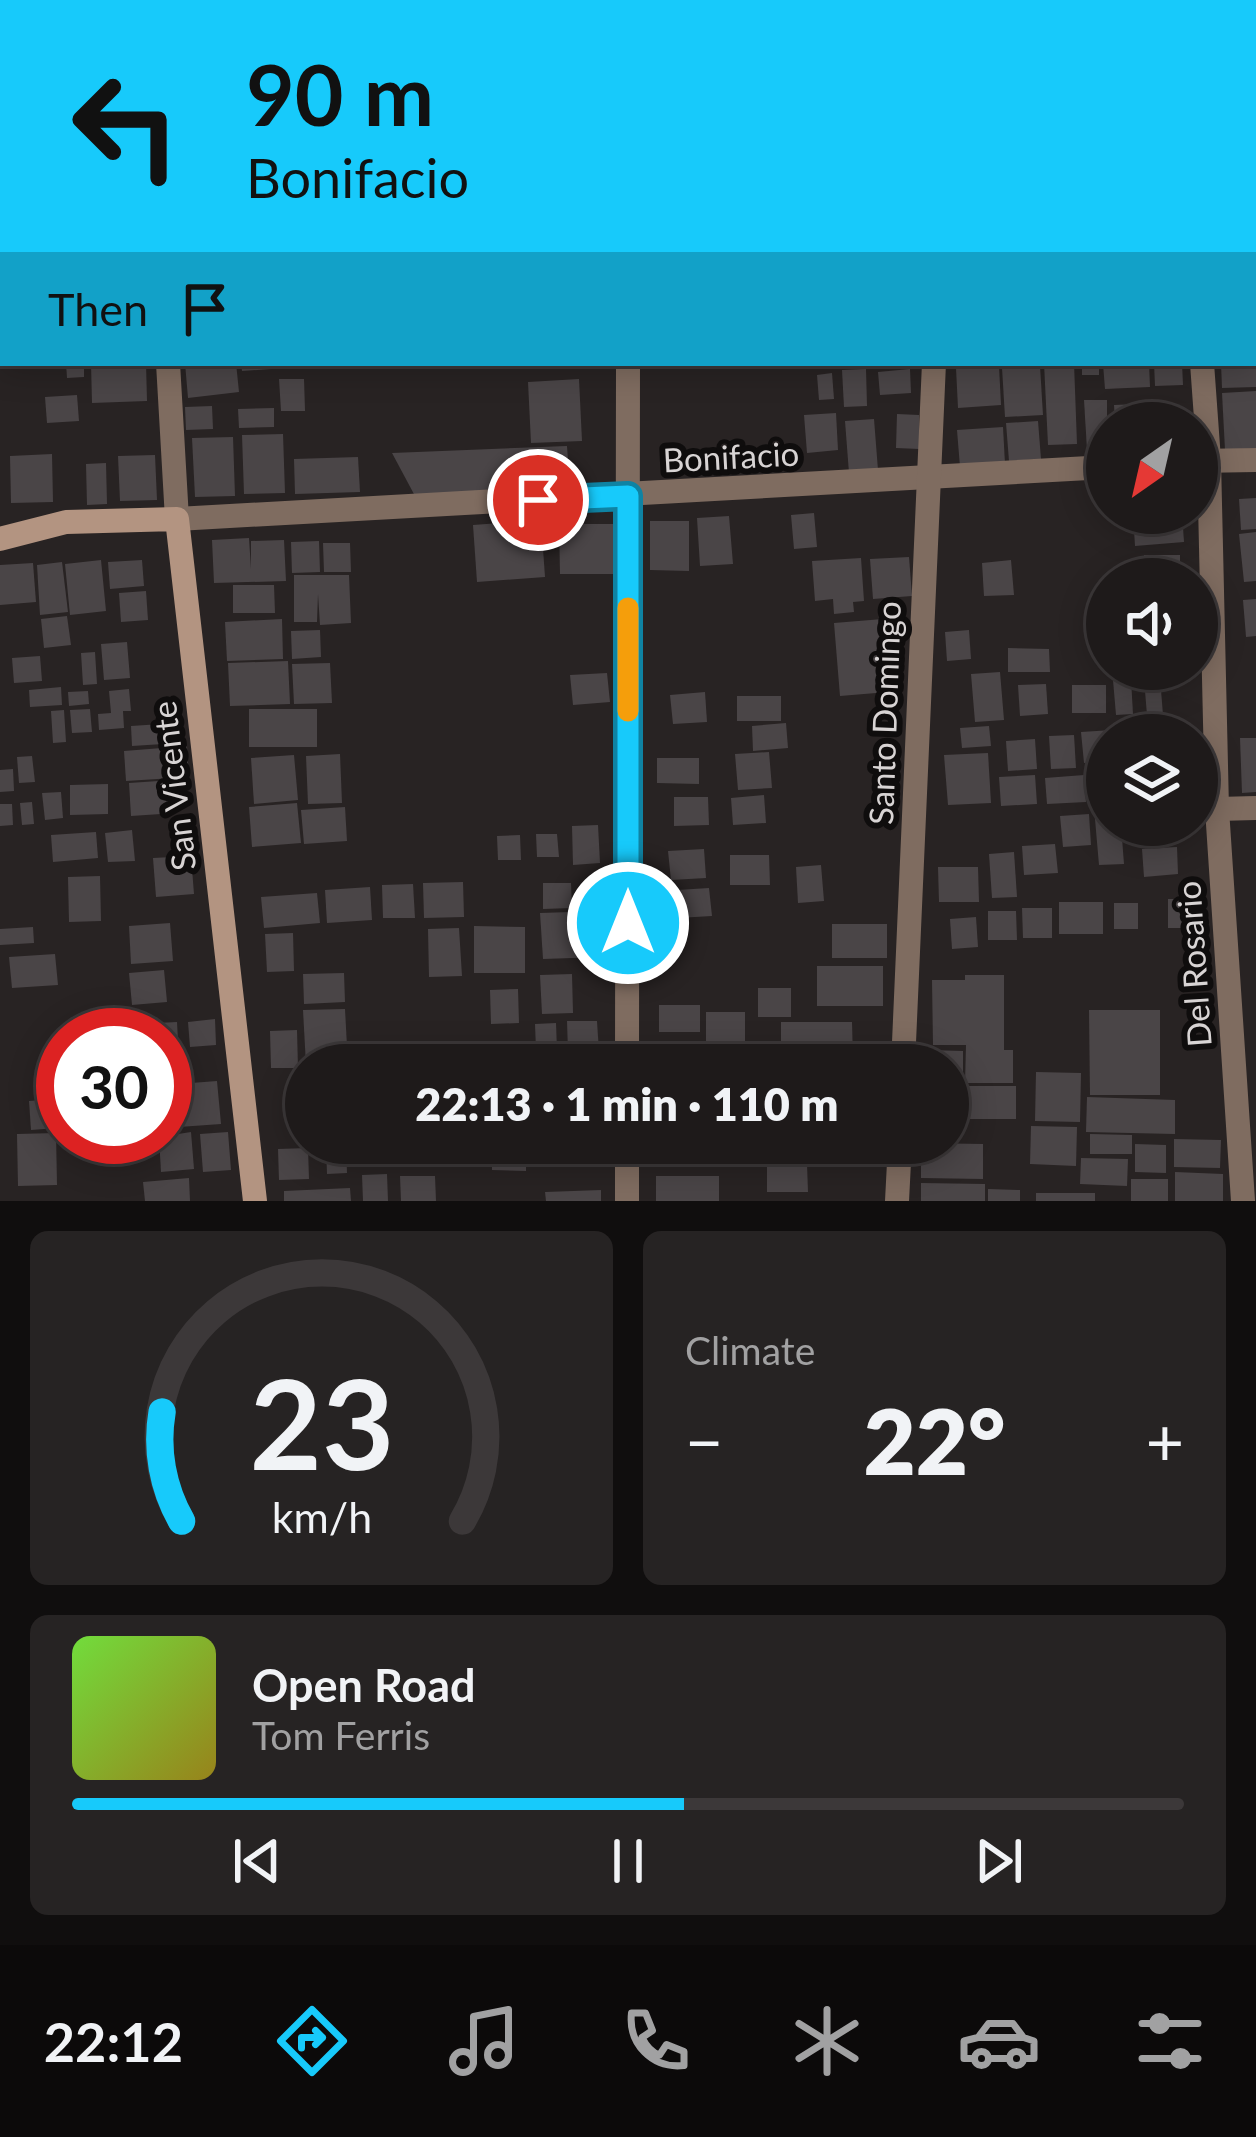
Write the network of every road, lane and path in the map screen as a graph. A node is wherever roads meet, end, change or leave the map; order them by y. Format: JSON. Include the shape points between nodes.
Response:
{"nodes":[{"id":1,"x":168,"y":366,"type":"edge"},
{"id":2,"x":628,"y":366,"type":"edge"},
{"id":3,"x":934,"y":366,"type":"edge"},
{"id":4,"x":1202,"y":366,"type":"edge"},
{"id":5,"x":1202,"y":402,"type":"edge"},
{"id":6,"x":1218,"y":460,"type":"edge"},
{"id":7,"x":1256,"y":460,"type":"edge"},
{"id":8,"x":1086,"y":468,"type":"edge"},
{"id":9,"x":928,"y":479,"type":"junction"},
{"id":10,"x":628,"y":496,"type":"junction"},
{"id":11,"x":177,"y":519,"type":"junction"},
{"id":12,"x":1206,"y":534,"type":"edge"},
{"id":13,"x":0,"y":539,"type":"edge"},
{"id":14,"x":1213,"y":714,"type":"edge"},
{"id":15,"x":1256,"y":808,"type":"edge"},
{"id":16,"x":1218,"y":809,"type":"edge"},
{"id":17,"x":1218,"y":824,"type":"edge"},
{"id":18,"x":627,"y":1044,"type":"edge"},
{"id":19,"x":904,"y":1044,"type":"edge"},
{"id":20,"x":627,"y":1164,"type":"edge"},
{"id":21,"x":898,"y":1164,"type":"edge"},
{"id":22,"x":255,"y":1201,"type":"edge"},
{"id":23,"x":627,"y":1201,"type":"edge"},
{"id":24,"x":897,"y":1201,"type":"edge"},
{"id":25,"x":1243,"y":1201,"type":"edge"}],
"edges":[{"from":1,"to":11,"type":"street","name":"San Vicente"},
{"from":2,"to":10,"type":"street"},
{"from":3,"to":9,"type":"street","name":"Santo Domingo"},
{"from":4,"to":5,"type":"street","name":"Del Rosario"},
{"from":6,"to":7,"type":"street"},
{"from":8,"to":9,"type":"street","name":"Bonifacio"},
{"from":9,"to":10,"type":"street","name":"Bonifacio"},
{"from":9,"to":19,"type":"street","name":"Santo Domingo"},
{"from":10,"to":11,"type":"street","name":"Bonifacio"},
{"from":10,"to":18,"type":"street"},
{"from":11,"to":13,"type":"main road","name":"Bonifacio","via":[[66,522]]},
{"from":11,"to":22,"type":"main road","name":"San Vicente"},
{"from":12,"to":14,"type":"street","name":"Del Rosario"},
{"from":15,"to":16,"type":"street"},
{"from":17,"to":25,"type":"street","name":"Del Rosario"},
{"from":20,"to":23,"type":"street"},
{"from":21,"to":24,"type":"street"}]}
